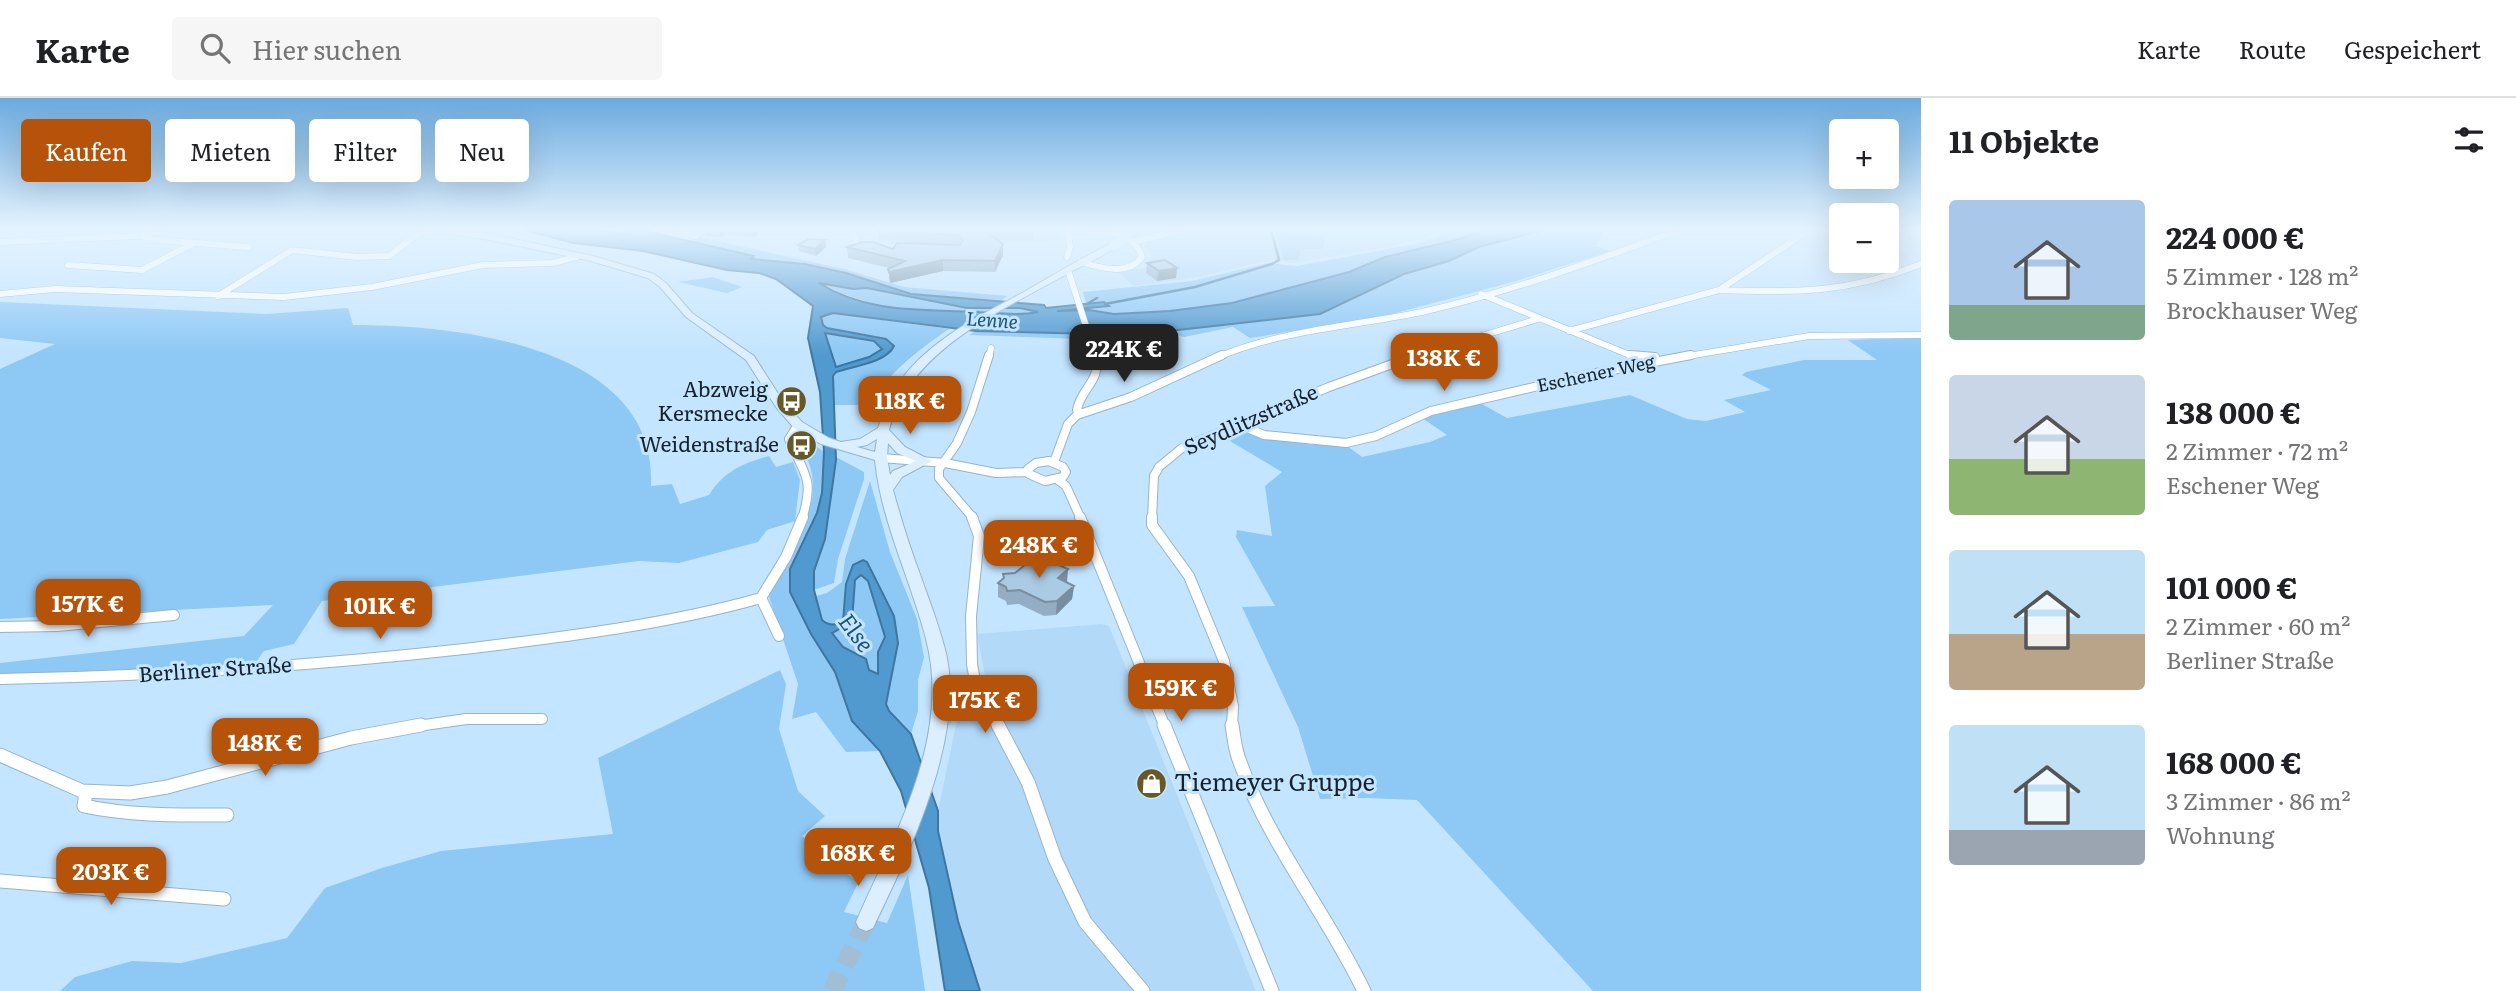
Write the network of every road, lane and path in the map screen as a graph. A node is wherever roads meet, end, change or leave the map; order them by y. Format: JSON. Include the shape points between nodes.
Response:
{"nodes":[{"id":1,"x":1068,"y":270,"type":"edge"},
{"id":2,"x":258,"y":271,"type":"edge"},
{"id":3,"x":451,"y":271,"type":"edge"},
{"id":4,"x":639,"y":271,"type":"edge"},
{"id":5,"x":1067,"y":271,"type":"edge"},
{"id":6,"x":1553,"y":271,"type":"edge"},
{"id":7,"x":1748,"y":271,"type":"edge"},
{"id":8,"x":1903,"y":271,"type":"edge"},
{"id":9,"x":1719,"y":290,"type":"junction"},
{"id":10,"x":0,"y":294,"type":"edge"},
{"id":11,"x":1481,"y":294,"type":"junction"},
{"id":12,"x":217,"y":296,"type":"junction"},
{"id":13,"x":1538,"y":319,"type":"junction"},
{"id":14,"x":1569,"y":331,"type":"junction"},
{"id":15,"x":1921,"y":335,"type":"edge"},
{"id":16,"x":991,"y":348,"type":"dead end"},
{"id":17,"x":1684,"y":357,"type":"junction"},
{"id":18,"x":1080,"y":414,"type":"junction"},
{"id":19,"x":1238,"y":424,"type":"junction"},
{"id":20,"x":798,"y":425,"type":"junction"},
{"id":21,"x":883,"y":430,"type":"junction"},
{"id":22,"x":843,"y":448,"type":"junction"},
{"id":23,"x":881,"y":458,"type":"junction"},
{"id":24,"x":926,"y":461,"type":"junction"},
{"id":25,"x":1054,"y":462,"type":"junction"},
{"id":26,"x":945,"y":463,"type":"junction"},
{"id":27,"x":1028,"y":472,"type":"junction"},
{"id":28,"x":1058,"y":480,"type":"junction"},
{"id":29,"x":888,"y":488,"type":"junction"},
{"id":30,"x":761,"y":598,"type":"junction"},
{"id":31,"x":174,"y":615,"type":"dead end"},
{"id":32,"x":0,"y":627,"type":"edge"},
{"id":33,"x":779,"y":635,"type":"dead end"},
{"id":34,"x":0,"y":679,"type":"edge"},
{"id":35,"x":542,"y":719,"type":"dead end"},
{"id":36,"x":0,"y":755,"type":"edge"},
{"id":37,"x":86,"y":792,"type":"junction"},
{"id":38,"x":227,"y":815,"type":"dead end"},
{"id":39,"x":0,"y":881,"type":"edge"},
{"id":40,"x":224,"y":899,"type":"dead end"},
{"id":41,"x":866,"y":922,"type":"tunnel mouth"},
{"id":42,"x":1143,"y":991,"type":"edge"},
{"id":43,"x":1272,"y":991,"type":"edge"},
{"id":44,"x":1364,"y":991,"type":"edge"}],
"edges":[{"from":1,"to":18,"type":"street","via":[[1098,363],[1096,380],[1078,403]]},
{"from":2,"to":12,"type":"street"},
{"from":3,"to":12,"type":"street","via":[[326,293]]},
{"from":4,"to":20,"type":"main road","via":[[656,279],[689,315],[750,358]]},
{"from":5,"to":21,"type":"main road","via":[[932,351],[891,403]]},
{"from":6,"to":11,"type":"street"},
{"from":7,"to":9,"type":"street"},
{"from":8,"to":9,"type":"street","via":[[1833,291]]},
{"from":9,"to":14,"type":"street"},
{"from":10,"to":12,"type":"street","via":[[55,289]]},
{"from":11,"to":13,"type":"street"},
{"from":11,"to":18,"type":"street","via":[[1387,319],[1259,342]]},
{"from":13,"to":14,"type":"street"},
{"from":13,"to":19,"type":"street","name":"Seydlitzstraße","via":[[1401,361]]},
{"from":14,"to":17,"type":"street","via":[[1632,356]]},
{"from":15,"to":17,"type":"street","name":"Eschener Weg","via":[[1809,336]]},
{"from":16,"to":26,"type":"street","via":[[960,436]]},
{"from":17,"to":19,"type":"street","name":"Eschener Weg","via":[[1431,411],[1376,436],[1346,443],[1264,435]]},
{"from":18,"to":25,"type":"street","via":[[1066,427],[1060,456]]},
{"from":19,"to":44,"type":"street","name":"Seydlitzstraße","via":[[1182,448],[1159,467],[1151,495],[1152,524],[1189,576],[1224,661],[1239,761]]},
{"from":20,"to":22,"type":"main road"},
{"from":20,"to":30,"type":"street","via":[[789,439],[805,468],[808,492],[802,519]]},
{"from":21,"to":22,"type":"main road"},
{"from":21,"to":23,"type":"main road"},
{"from":21,"to":24,"type":"main road","via":[[899,449]]},
{"from":22,"to":23,"type":"main road"},
{"from":23,"to":24,"type":"street"},
{"from":23,"to":29,"type":"main road"},
{"from":24,"to":26,"type":"street"},
{"from":24,"to":29,"type":"main road","via":[[897,474]]},
{"from":25,"to":27,"type":"street","via":[[1034,464]]},
{"from":25,"to":28,"type":"street","via":[[1066,471]]},
{"from":26,"to":27,"type":"street","via":[[996,473]]},
{"from":26,"to":42,"type":"street","via":[[939,478],[975,522],[979,536],[971,616],[977,693],[1028,782],[1055,859],[1085,922]]},
{"from":27,"to":28,"type":"street","via":[[1038,480]]},
{"from":28,"to":43,"type":"street","via":[[1066,486],[1086,531]]},
{"from":29,"to":41,"type":"main road","via":[[936,643],[941,678],[938,728],[924,780]]},
{"from":30,"to":33,"type":"street"},
{"from":30,"to":34,"type":"street","name":"Berliner Straße","via":[[699,614],[485,647],[278,667],[108,678]]},
{"from":31,"to":32,"type":"street"},
{"from":35,"to":37,"type":"street","via":[[438,723],[349,739],[176,784]]},
{"from":36,"to":37,"type":"street"},
{"from":37,"to":38,"type":"street","via":[[84,806],[98,810]]},
{"from":39,"to":40,"type":"street"}]}
